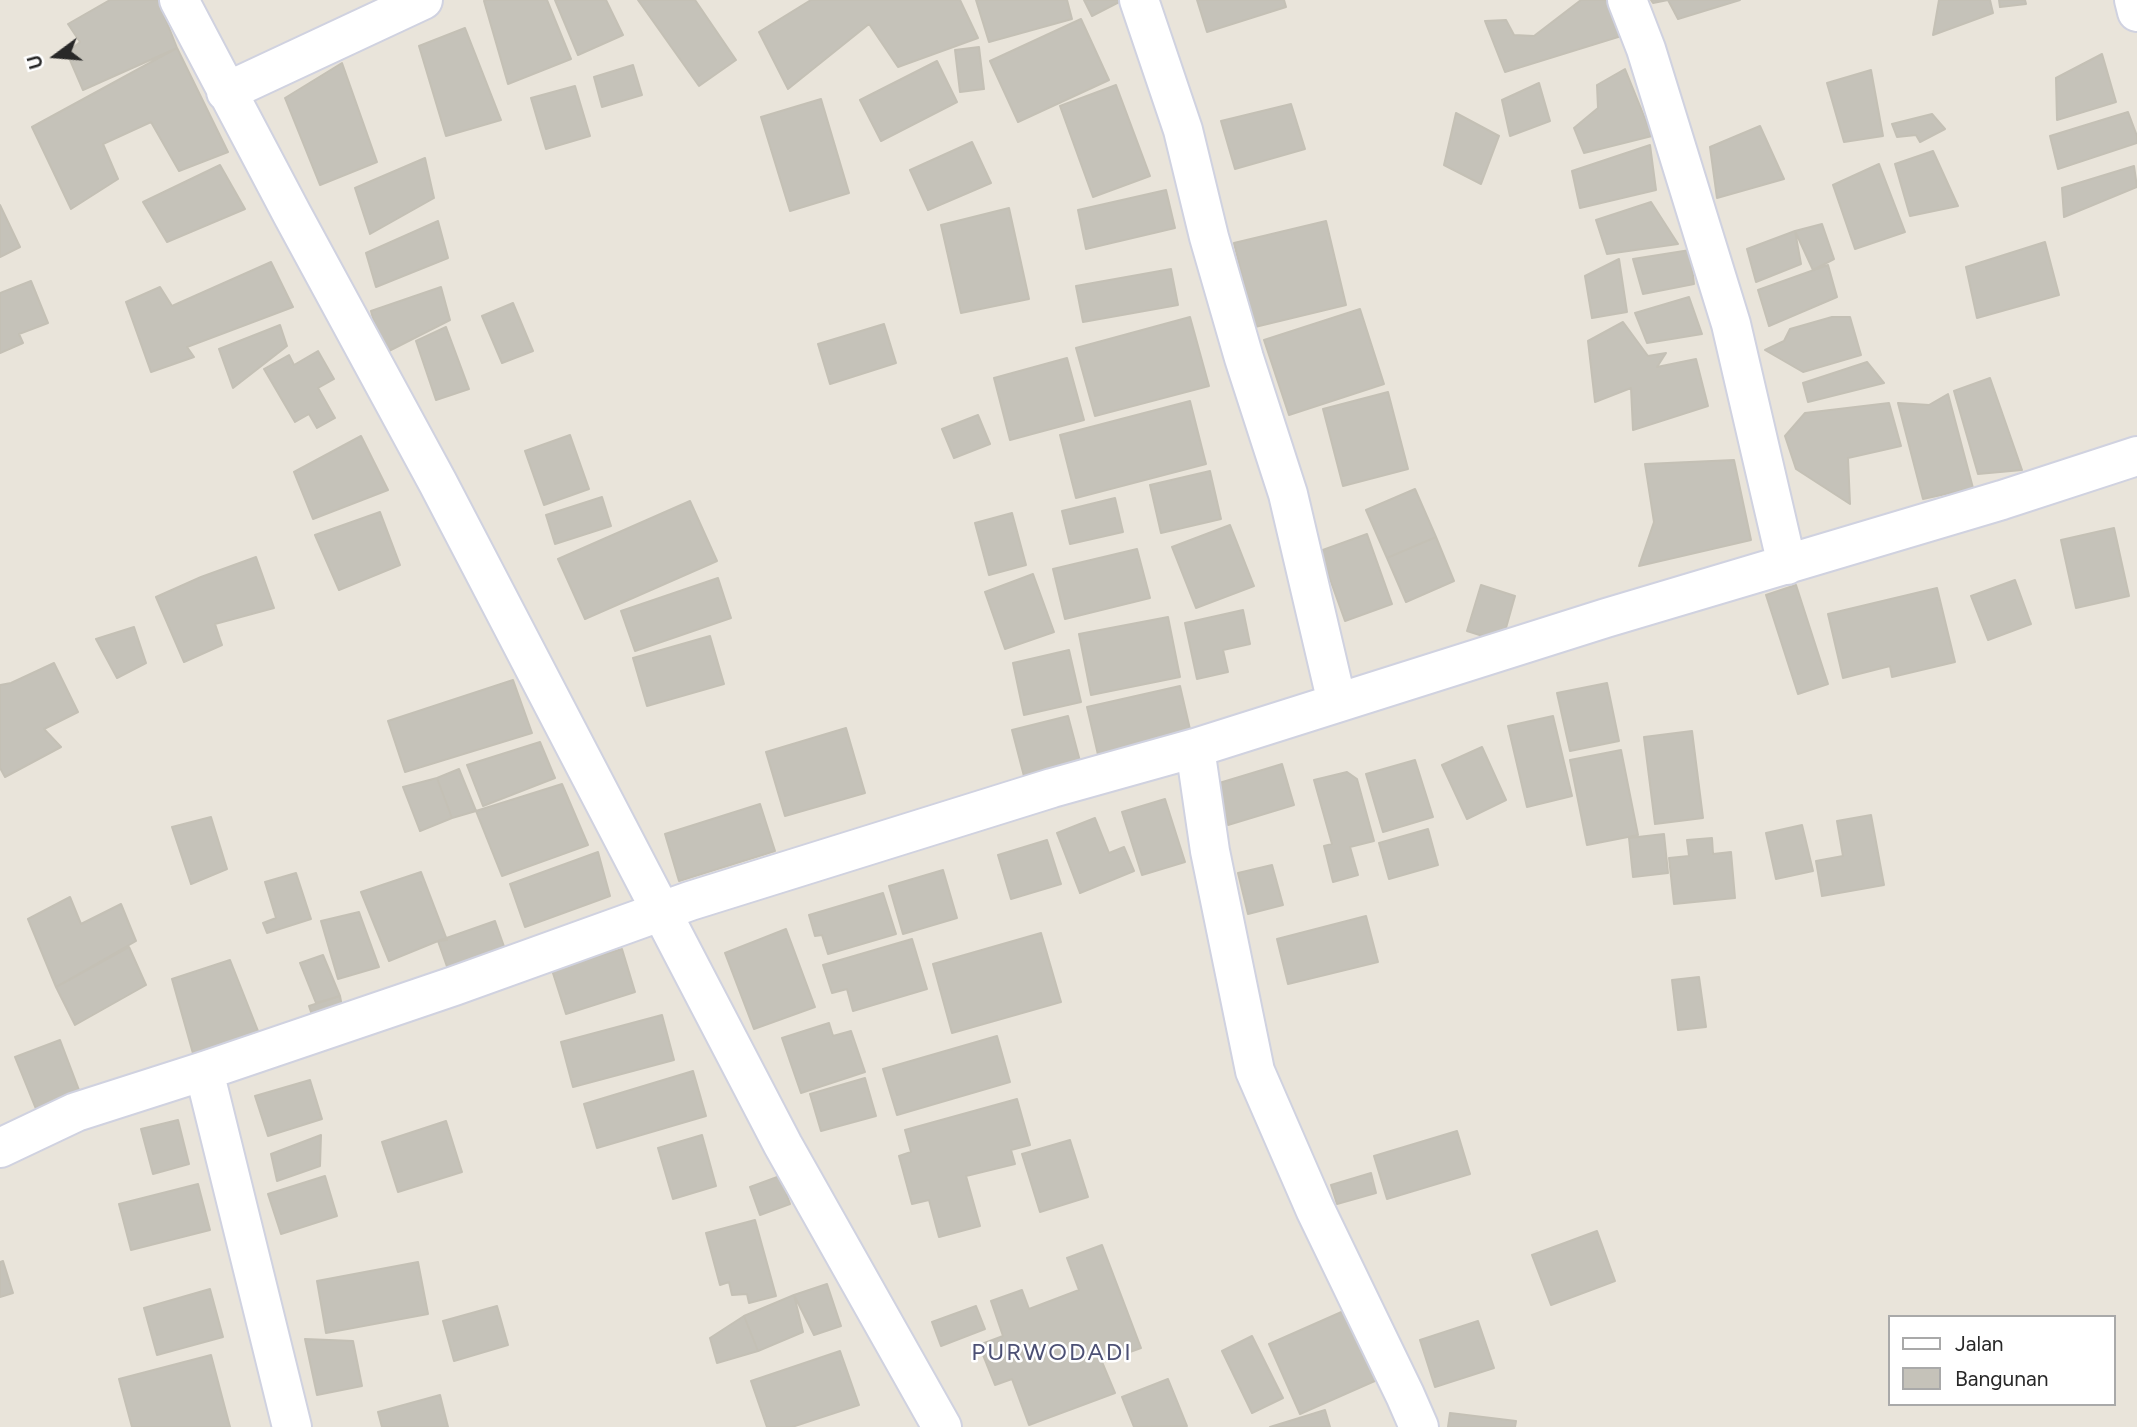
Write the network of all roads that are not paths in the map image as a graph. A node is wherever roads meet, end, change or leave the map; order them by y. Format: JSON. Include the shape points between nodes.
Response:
{"nodes":[{"id":1,"x":179,"y":0,"type":"edge"},
{"id":2,"x":423,"y":0,"type":"edge"},
{"id":3,"x":1139,"y":0,"type":"edge"},
{"id":4,"x":1627,"y":0,"type":"edge"},
{"id":5,"x":2134,"y":0,"type":"edge"},
{"id":6,"x":2137,"y":12,"type":"edge"},
{"id":7,"x":226,"y":92,"type":"junction"},
{"id":8,"x":2137,"y":456,"type":"edge"},
{"id":9,"x":1787,"y":565,"type":"junction"},
{"id":10,"x":1337,"y":703,"type":"junction"},
{"id":11,"x":1195,"y":748,"type":"junction"},
{"id":12,"x":661,"y":911,"type":"junction"},
{"id":13,"x":204,"y":1071,"type":"junction"},
{"id":14,"x":0,"y":1148,"type":"edge"},
{"id":15,"x":292,"y":1427,"type":"edge"},
{"id":16,"x":943,"y":1427,"type":"edge"},
{"id":17,"x":1419,"y":1427,"type":"edge"}],
"edges":[{"from":1,"to":7,"type":"street"},
{"from":2,"to":7,"type":"street"},
{"from":3,"to":10,"type":"street","via":[[1183,130],[1240,346],[1288,494]]},
{"from":4,"to":9,"type":"street","via":[[1731,324]]},
{"from":5,"to":6,"type":"street"},
{"from":7,"to":12,"type":"street","via":[[438,483]]},
{"from":8,"to":9,"type":"street"},
{"from":9,"to":10,"type":"street"},
{"from":10,"to":11,"type":"street"},
{"from":11,"to":12,"type":"street"},
{"from":11,"to":17,"type":"street","via":[[1210,851],[1255,1071]]},
{"from":12,"to":13,"type":"street"},
{"from":12,"to":16,"type":"street","via":[[783,1145]]},
{"from":13,"to":14,"type":"street","via":[[76,1112]]},
{"from":13,"to":15,"type":"street"}]}
